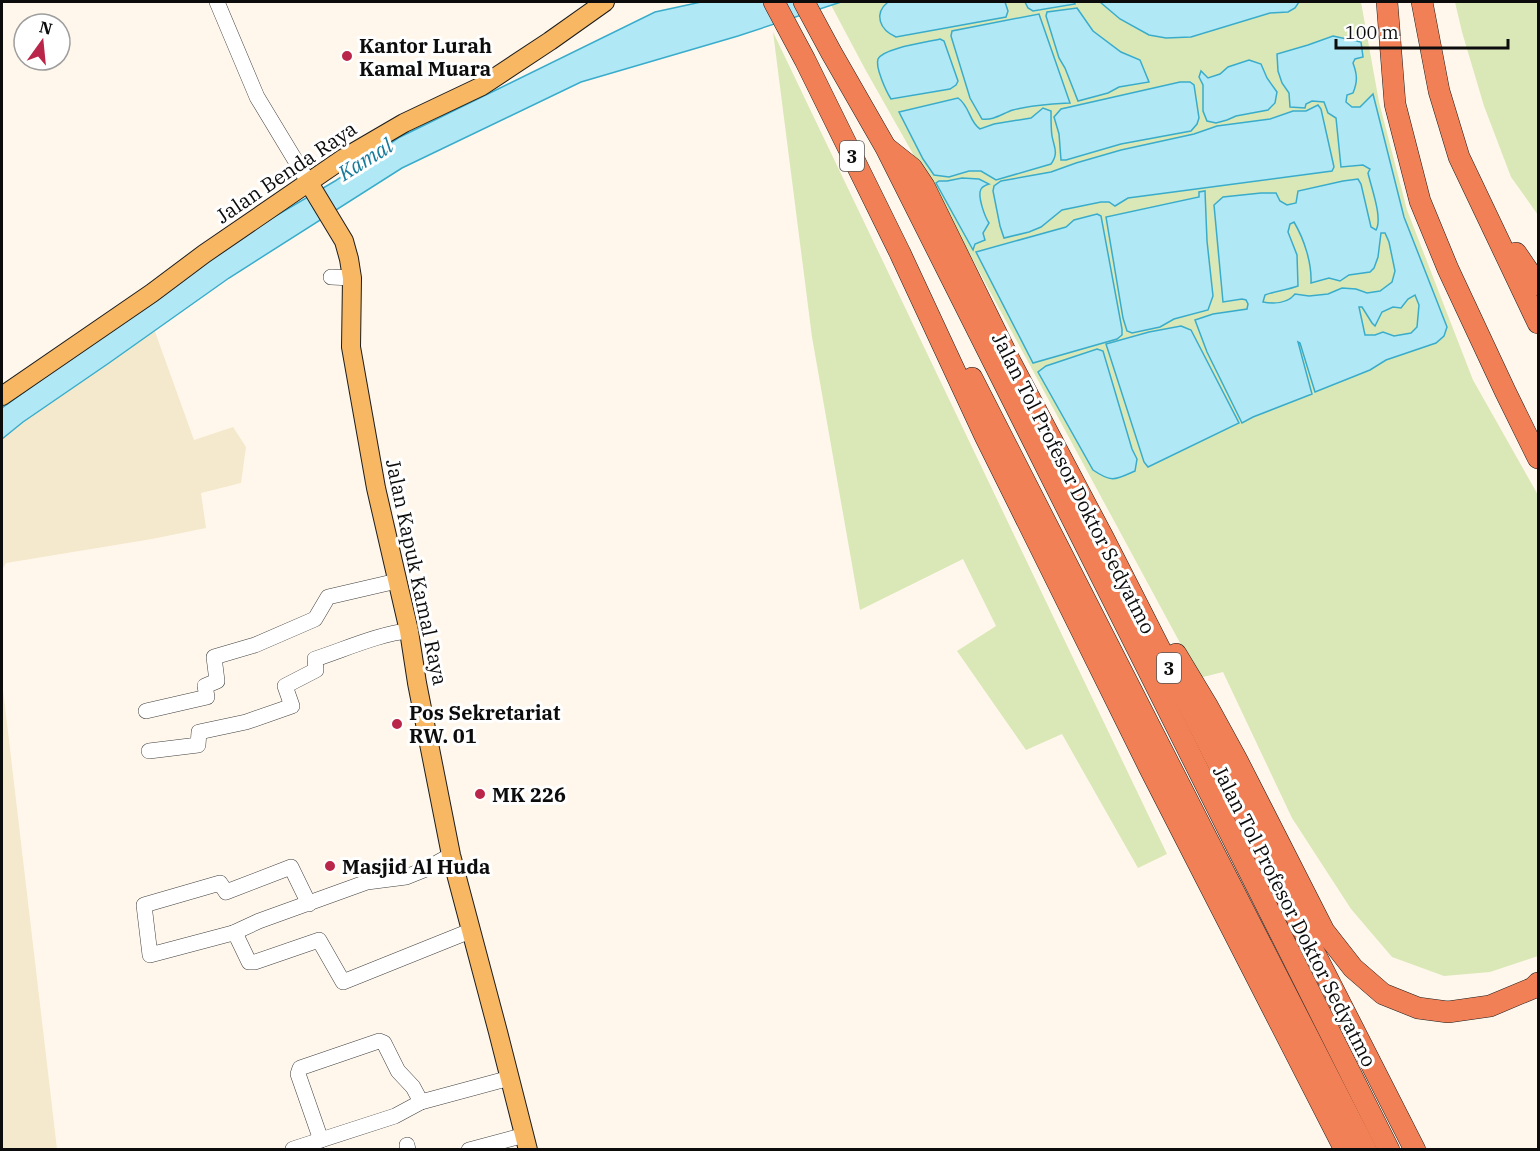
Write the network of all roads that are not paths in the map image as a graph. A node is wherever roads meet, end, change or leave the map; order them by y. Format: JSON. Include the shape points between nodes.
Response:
{"nodes":[{"id":1,"x":216,"y":2,"type":"edge"},
{"id":2,"x":604,"y":2,"type":"edge"},
{"id":3,"x":774,"y":2,"type":"edge"},
{"id":4,"x":804,"y":2,"type":"edge"},
{"id":5,"x":1387,"y":2,"type":"edge"},
{"id":6,"x":1422,"y":2,"type":"edge"},
{"id":7,"x":886,"y":148,"type":"junction"},
{"id":8,"x":1473,"y":187,"type":"junction"},
{"id":9,"x":311,"y":188,"type":"junction"},
{"id":10,"x":900,"y":253,"type":"junction"},
{"id":11,"x":330,"y":277,"type":"dead end"},
{"id":12,"x":352,"y":278,"type":"junction"},
{"id":13,"x":1539,"y":285,"type":"edge"},
{"id":14,"x":1539,"y":323,"type":"edge"},
{"id":15,"x":2,"y":396,"type":"edge"},
{"id":16,"x":1539,"y":458,"type":"edge"},
{"id":17,"x":1104,"y":540,"type":"junction"},
{"id":18,"x":397,"y":581,"type":"junction"},
{"id":19,"x":409,"y":631,"type":"junction"},
{"id":20,"x":146,"y":711,"type":"dead end"},
{"id":21,"x":149,"y":751,"type":"dead end"},
{"id":22,"x":451,"y":855,"type":"junction"},
{"id":23,"x":309,"y":904,"type":"junction"},
{"id":24,"x":470,"y":931,"type":"junction"},
{"id":25,"x":233,"y":933,"type":"junction"},
{"id":26,"x":1539,"y":983,"type":"edge"},
{"id":27,"x":510,"y":1078,"type":"junction"},
{"id":28,"x":421,"y":1102,"type":"junction"},
{"id":29,"x":321,"y":1140,"type":"junction"},
{"id":30,"x":526,"y":1142,"type":"edge"},
{"id":31,"x":293,"y":1149,"type":"edge"},
{"id":32,"x":469,"y":1149,"type":"edge"},
{"id":33,"x":1345,"y":1149,"type":"edge"},
{"id":34,"x":1366,"y":1149,"type":"edge"},
{"id":35,"x":1389,"y":1149,"type":"edge"},
{"id":36,"x":1415,"y":1149,"type":"edge"}],
"edges":[{"from":1,"to":9,"type":"street","via":[[257,98]]},
{"from":2,"to":9,"type":"main road","name":"Jalan Benda Raya","via":[[482,86],[404,123],[344,158]]},
{"from":3,"to":10,"type":"highway","number":"3"},
{"from":4,"to":7,"type":"highway","name":"Jalan Tol Profesor Doktor Sedyatmo","number":"3"},
{"from":5,"to":16,"type":"highway","via":[[1395,104],[1420,201]]},
{"from":6,"to":8,"type":"highway","via":[[1439,92]]},
{"from":7,"to":17,"type":"highway","name":"Jalan Tol Profesor Doktor Sedyatmo","number":"3","via":[[912,168],[924,186]]},
{"from":7,"to":35,"type":"highway","name":"Jalan Tol Profesor Doktor Sedyatmo","number":"3"},
{"from":8,"to":13,"type":"highway"},
{"from":8,"to":14,"type":"highway"},
{"from":9,"to":12,"type":"main road","name":"Jalan Kapuk Kamal Raya","via":[[344,241]]},
{"from":9,"to":15,"type":"main road","name":"Jalan Benda Raya","via":[[204,254]]},
{"from":10,"to":33,"type":"highway","number":"3","via":[[985,436],[1149,767]]},
{"from":10,"to":34,"type":"highway","number":"3","via":[[995,421]]},
{"from":11,"to":12,"type":"street"},
{"from":12,"to":18,"type":"main road","name":"Jalan Kapuk Kamal Raya","via":[[351,348]]},
{"from":17,"to":26,"type":"highway","via":[[1208,707],[1324,931],[1353,968],[1383,993],[1418,1008],[1448,1012],[1490,1006]]},
{"from":17,"to":36,"type":"highway","name":"Jalan Tol Profesor Doktor Sedyatmo","number":"3"},
{"from":18,"to":19,"type":"main road","name":"Jalan Kapuk Kamal Raya"},
{"from":18,"to":20,"type":"street","via":[[328,597],[315,619],[255,645],[214,657],[217,681],[205,686],[207,697]]},
{"from":19,"to":21,"type":"street","via":[[315,659],[316,670],[285,686],[292,706],[246,723],[199,732],[198,745]]},
{"from":19,"to":22,"type":"main road","name":"Jalan Kapuk Kamal Raya"},
{"from":22,"to":23,"type":"street","via":[[406,877],[367,882]]},
{"from":22,"to":24,"type":"main road","name":"Jalan Kapuk Kamal Raya"},
{"from":23,"to":25,"type":"street"},
{"from":23,"to":25,"type":"street","via":[[291,867],[226,892],[220,883],[144,905],[150,955]]},
{"from":24,"to":25,"type":"street","via":[[343,982],[319,940],[249,962]]},
{"from":24,"to":27,"type":"main road","name":"Jalan Kapuk Kamal Raya"},
{"from":27,"to":28,"type":"street"},
{"from":27,"to":30,"type":"main road","name":"Jalan Kapuk Kamal Raya"},
{"from":28,"to":29,"type":"street","via":[[395,1116]]},
{"from":28,"to":29,"type":"street","via":[[382,1041],[300,1068],[298,1074]]},
{"from":29,"to":31,"type":"street"},
{"from":30,"to":32,"type":"street"}]}
